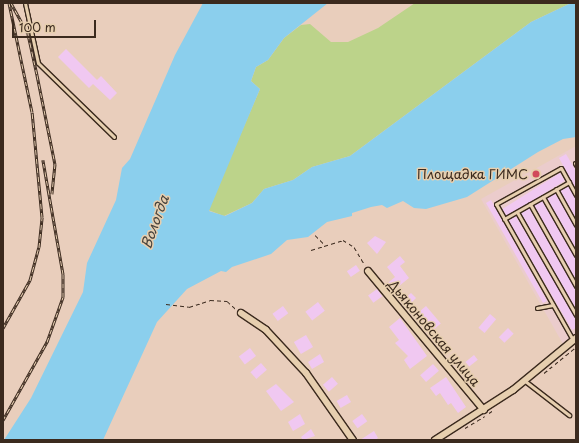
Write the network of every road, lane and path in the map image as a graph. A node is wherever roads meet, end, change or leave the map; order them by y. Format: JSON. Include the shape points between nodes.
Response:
{"nodes":[{"id":1,"x":25,"y":3,"type":"edge"},
{"id":2,"x":114,"y":137,"type":"dead end"},
{"id":3,"x":569,"y":182,"type":"junction"},
{"id":4,"x":556,"y":189,"type":"junction"},
{"id":5,"x":576,"y":195,"type":"edge"},
{"id":6,"x":543,"y":197,"type":"junction"},
{"id":7,"x":530,"y":204,"type":"junction"},
{"id":8,"x":516,"y":212,"type":"junction"},
{"id":9,"x":504,"y":219,"type":"junction"},
{"id":10,"x":576,"y":225,"type":"edge"},
{"id":11,"x":315,"y":235,"type":"dead end"},
{"id":12,"x":326,"y":245,"type":"junction"},
{"id":13,"x":311,"y":250,"type":"dead end"},
{"id":14,"x":576,"y":254,"type":"edge"},
{"id":15,"x":368,"y":271,"type":"joint"},
{"id":16,"x":576,"y":286,"type":"edge"},
{"id":17,"x":166,"y":304,"type":"dead end"},
{"id":18,"x":553,"y":305,"type":"junction"},
{"id":19,"x":538,"y":308,"type":"dead end"},
{"id":20,"x":241,"y":313,"type":"joint"},
{"id":21,"x":576,"y":315,"type":"edge"},
{"id":22,"x":575,"y":339,"type":"edge"},
{"id":23,"x":525,"y":381,"type":"junction"},
{"id":24,"x":484,"y":410,"type":"junction"},
{"id":25,"x":569,"y":415,"type":"dead end"},
{"id":26,"x":538,"y":439,"type":"edge"},
{"id":27,"x":353,"y":440,"type":"edge"},
{"id":28,"x":435,"y":440,"type":"edge"},
{"id":29,"x":534,"y":440,"type":"edge"}],
"edges":[{"from":1,"to":2,"type":"lane","via":[[38,63]]},
{"from":3,"to":4,"type":"lane"},
{"from":3,"to":5,"type":"lane"},
{"from":3,"to":9,"type":"lane","via":[[561,168],[496,204]]},
{"from":4,"to":6,"type":"lane"},
{"from":4,"to":10,"type":"lane"},
{"from":6,"to":7,"type":"lane"},
{"from":6,"to":14,"type":"lane"},
{"from":7,"to":8,"type":"lane"},
{"from":7,"to":16,"type":"lane"},
{"from":8,"to":9,"type":"lane"},
{"from":8,"to":21,"type":"lane"},
{"from":9,"to":18,"type":"lane"},
{"from":11,"to":12,"type":"path"},
{"from":12,"to":13,"type":"path"},
{"from":12,"to":15,"type":"path","via":[[343,240],[354,247]]},
{"from":15,"to":24,"type":"street","name":"Дьяконовская улица"},
{"from":17,"to":20,"type":"path","via":[[189,307],[210,300],[227,301]]},
{"from":18,"to":19,"type":"lane"},
{"from":18,"to":22,"type":"lane"},
{"from":20,"to":27,"type":"street","via":[[266,330],[306,374]]},
{"from":22,"to":23,"type":"street"},
{"from":23,"to":24,"type":"street"},
{"from":23,"to":25,"type":"lane"},
{"from":24,"to":28,"type":"street"},
{"from":26,"to":29,"type":"path"}]}
